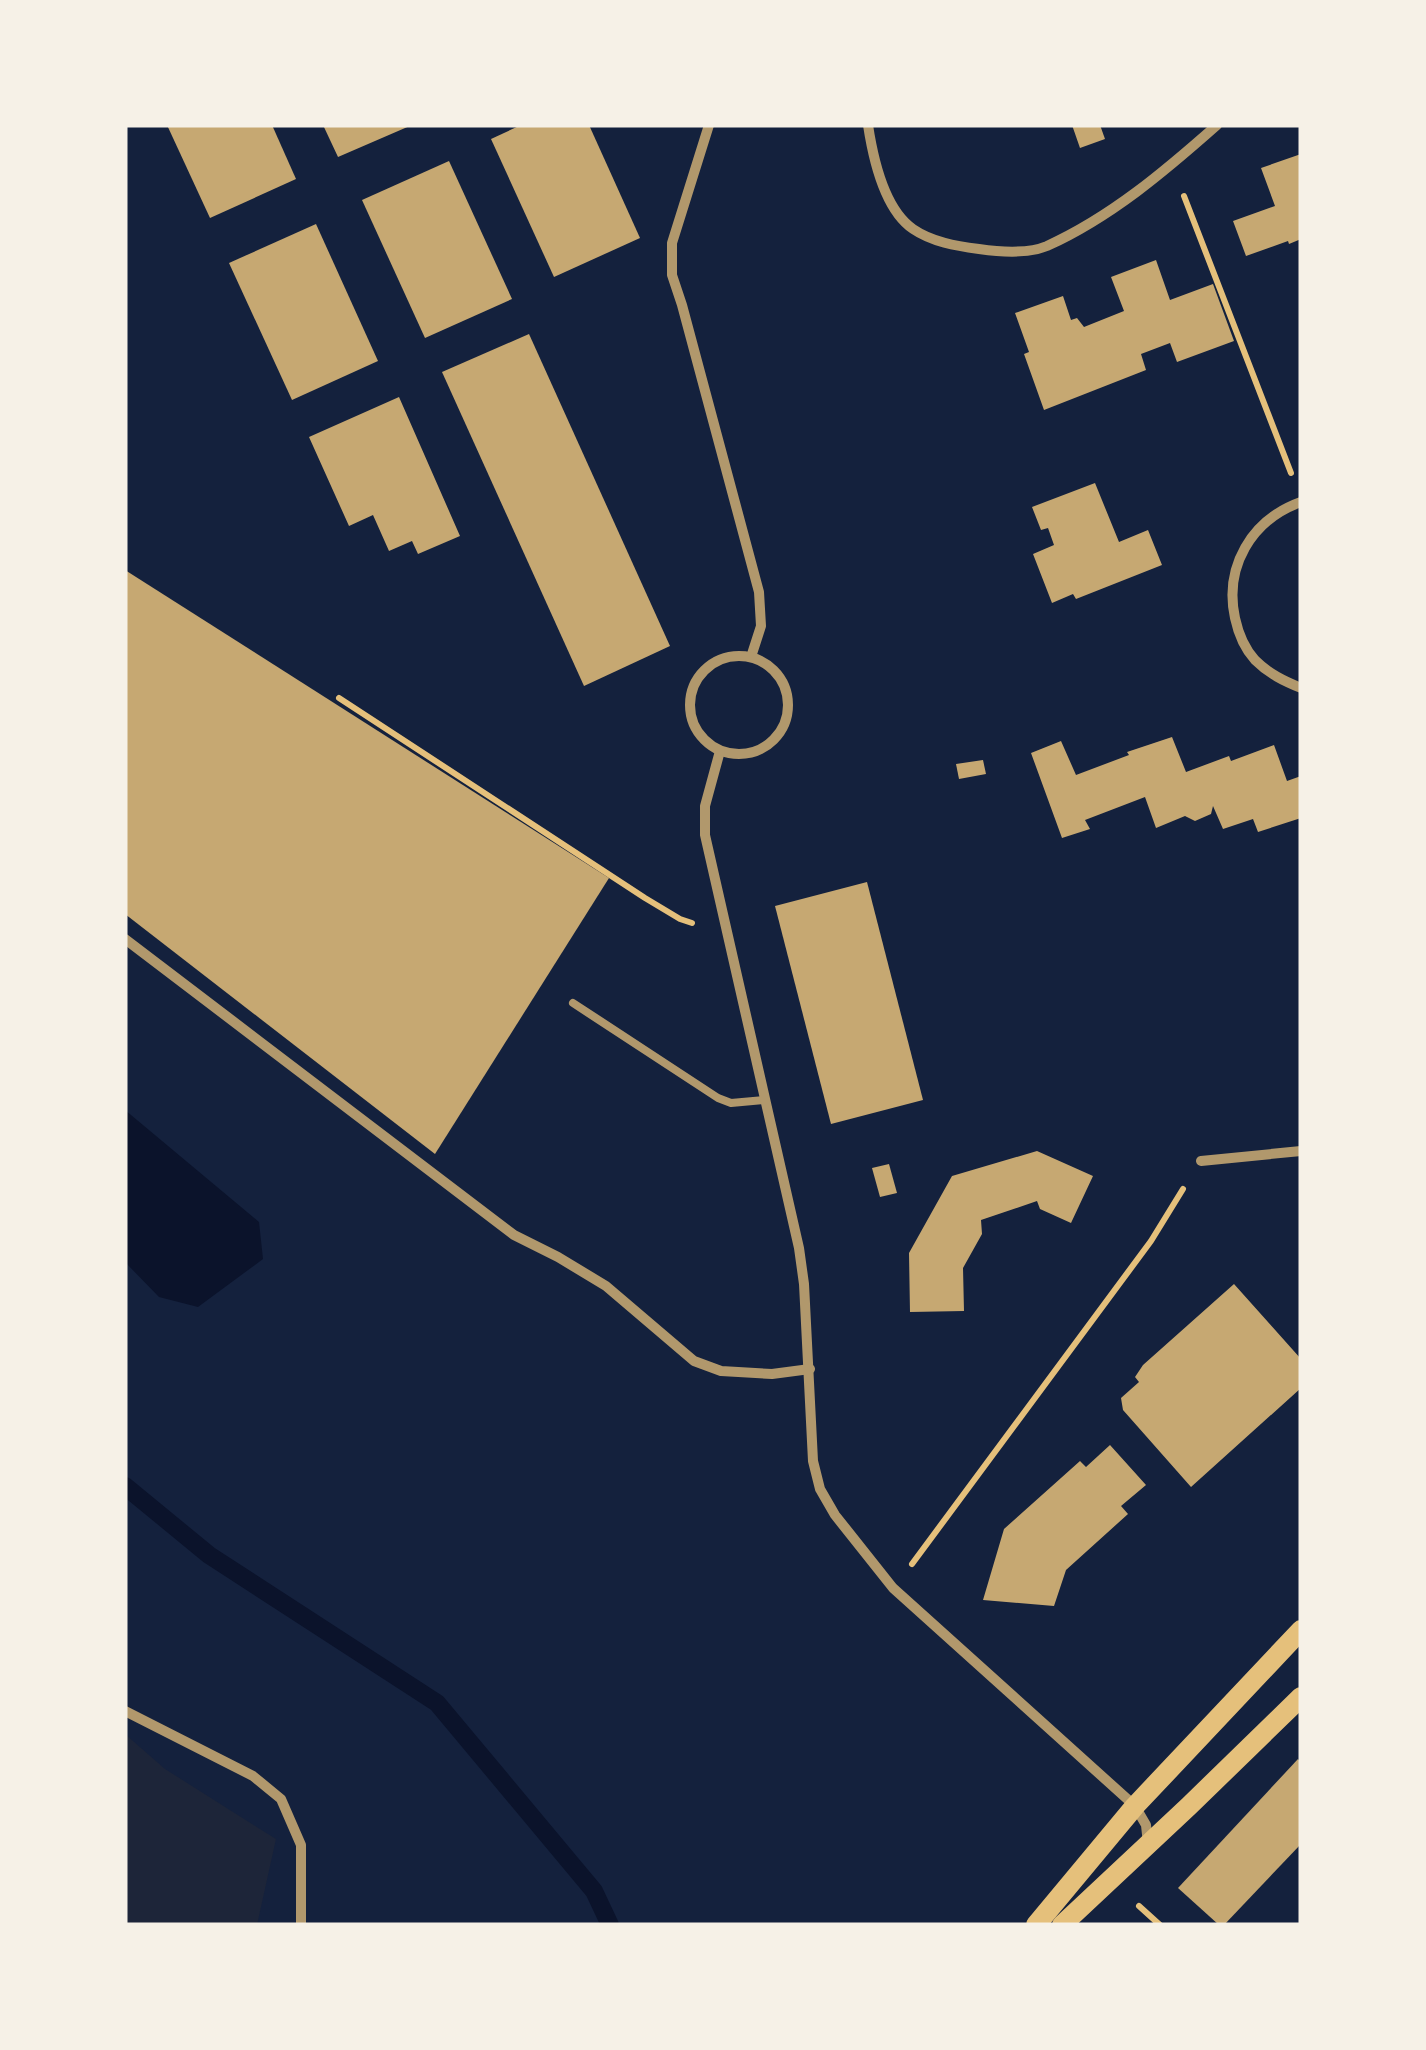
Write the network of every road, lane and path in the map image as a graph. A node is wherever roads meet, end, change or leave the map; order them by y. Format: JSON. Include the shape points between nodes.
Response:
{"nodes":[{"id":1,"x":708,"y":125,"type":"edge"},
{"id":2,"x":868,"y":125,"type":"edge"},
{"id":3,"x":1217,"y":125,"type":"edge"},
{"id":4,"x":1162,"y":174,"type":"junction"},
{"id":5,"x":1299,"y":503,"type":"edge"},
{"id":6,"x":752,"y":657,"type":"junction"},
{"id":7,"x":1301,"y":688,"type":"edge"},
{"id":8,"x":339,"y":698,"type":"dead end"},
{"id":9,"x":720,"y":751,"type":"junction"},
{"id":10,"x":724,"y":924,"type":"junction"},
{"id":11,"x":125,"y":939,"type":"edge"},
{"id":12,"x":572,"y":1003,"type":"dead end"},
{"id":13,"x":765,"y":1100,"type":"junction"},
{"id":14,"x":1301,"y":1151,"type":"edge"},
{"id":15,"x":1200,"y":1161,"type":"joint"},
{"id":16,"x":810,"y":1368,"type":"junction"},
{"id":17,"x":892,"y":1588,"type":"junction"},
{"id":18,"x":1301,"y":1630,"type":"edge"},
{"id":19,"x":1301,"y":1696,"type":"edge"},
{"id":20,"x":125,"y":1711,"type":"edge"},
{"id":21,"x":1135,"y":1806,"type":"junction"},
{"id":22,"x":1148,"y":1844,"type":"junction"},
{"id":23,"x":301,"y":1925,"type":"edge"},
{"id":24,"x":1036,"y":1925,"type":"edge"},
{"id":25,"x":1062,"y":1925,"type":"edge"}],
"edges":[{"from":1,"to":6,"type":"street","via":[[672,243],[672,274],[759,592],[761,626]]},
{"from":2,"to":4,"type":"street","via":[[889,201],[912,228],[948,245],[999,252],[1043,248]]},
{"from":3,"to":4,"type":"street"},
{"from":4,"to":5,"type":"path","via":[[1187,198]]},
{"from":5,"to":7,"type":"street","via":[[1248,540],[1231,600],[1253,658]]},
{"from":6,"to":9,"type":"street","via":[[719,660],[690,697],[696,730]]},
{"from":6,"to":9,"type":"street","via":[[786,688],[787,720],[768,746],[753,753]]},
{"from":8,"to":10,"type":"path","via":[[680,919]]},
{"from":9,"to":10,"type":"street","via":[[705,834]]},
{"from":10,"to":13,"type":"street"},
{"from":11,"to":16,"type":"street","via":[[514,1235],[606,1286],[694,1361],[721,1371]]},
{"from":12,"to":13,"type":"lane","via":[[718,1098]]},
{"from":13,"to":16,"type":"street","via":[[804,1284]]},
{"from":14,"to":15,"type":"street"},
{"from":15,"to":17,"type":"path","via":[[1151,1242]]},
{"from":16,"to":17,"type":"street","via":[[820,1489]]},
{"from":17,"to":21,"type":"street"},
{"from":18,"to":21,"type":"main road"},
{"from":19,"to":22,"type":"main road"},
{"from":20,"to":23,"type":"street","via":[[253,1776],[282,1798],[301,1845]]},
{"from":21,"to":22,"type":"street"},
{"from":21,"to":24,"type":"main road"},
{"from":22,"to":25,"type":"main road"}]}
